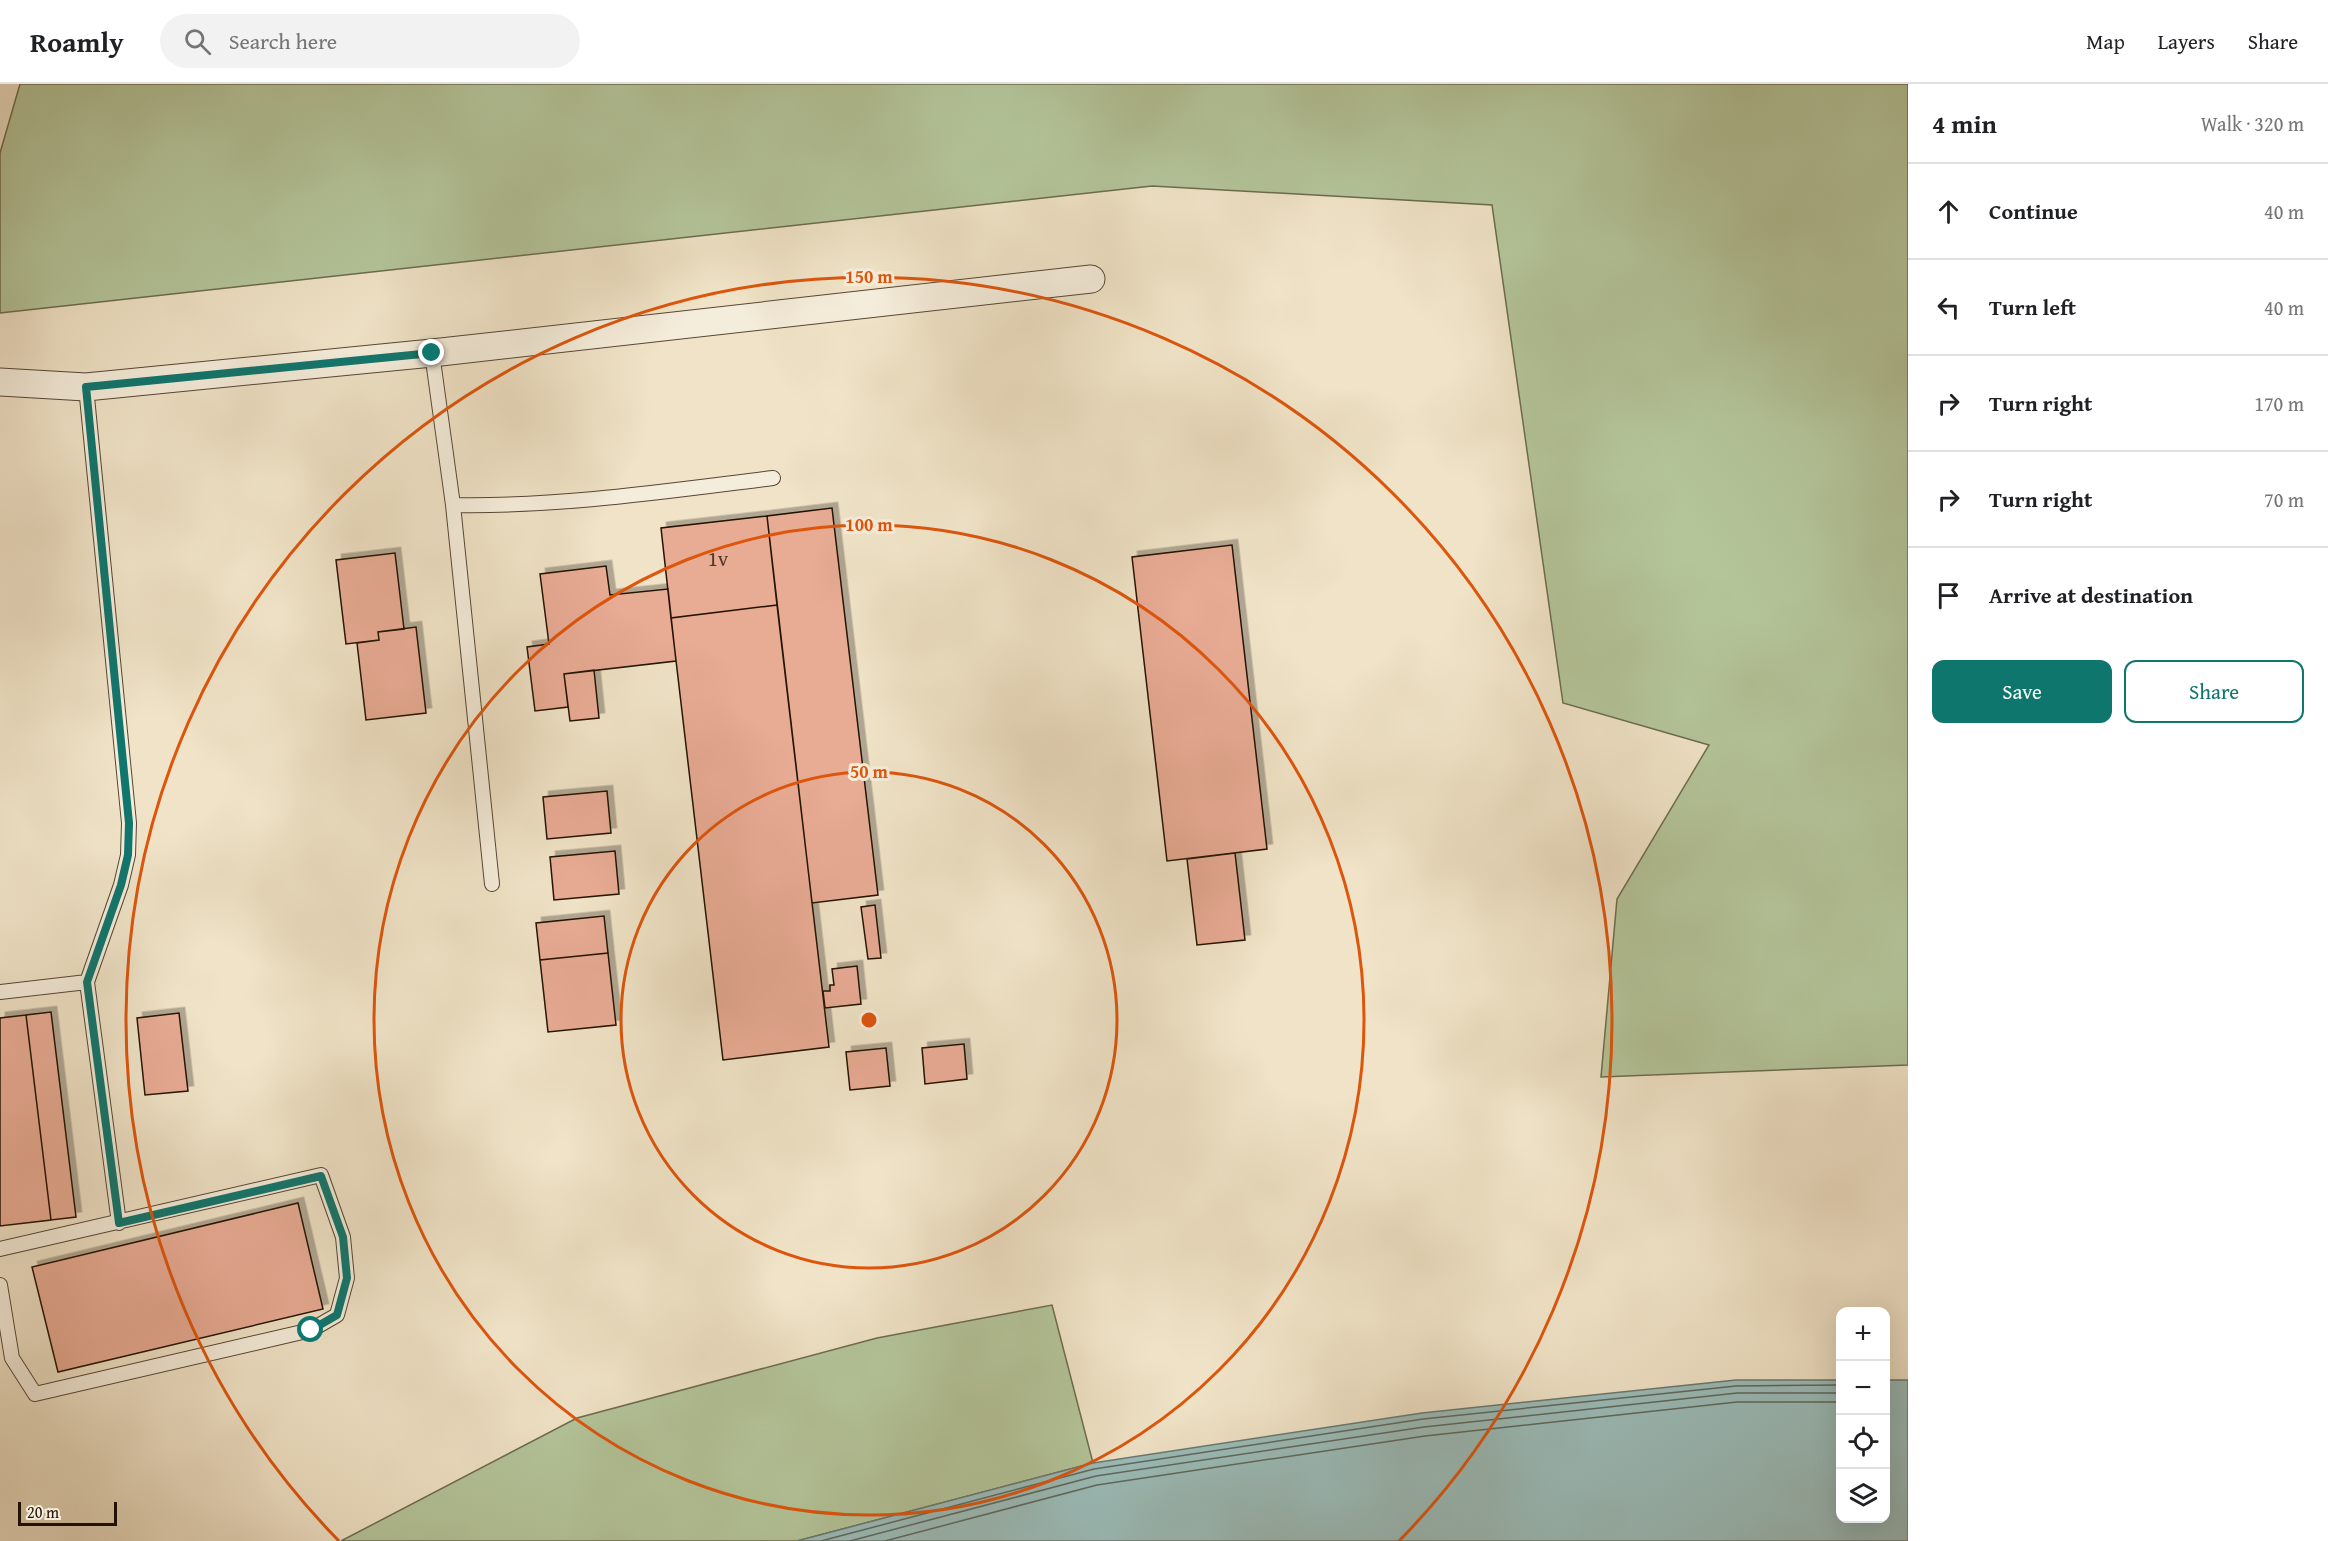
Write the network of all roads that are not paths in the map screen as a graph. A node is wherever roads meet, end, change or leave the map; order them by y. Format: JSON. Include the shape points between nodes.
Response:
{"nodes":[{"id":1,"x":1091,"y":279,"type":"dead end"},
{"id":2,"x":432,"y":353,"type":"junction"},
{"id":3,"x":0,"y":382,"type":"edge"},
{"id":4,"x":86,"y":387,"type":"junction"},
{"id":5,"x":773,"y":478,"type":"dead end"},
{"id":6,"x":453,"y":505,"type":"junction"},
{"id":7,"x":492,"y":884,"type":"dead end"},
{"id":8,"x":87,"y":982,"type":"junction"},
{"id":9,"x":0,"y":992,"type":"edge"},
{"id":10,"x":119,"y":1223,"type":"junction"},
{"id":11,"x":0,"y":1249,"type":"edge"},
{"id":12,"x":0,"y":1285,"type":"edge"}],
"edges":[{"from":1,"to":2,"type":"street"},
{"from":2,"to":4,"type":"street"},
{"from":2,"to":6,"type":"lane"},
{"from":3,"to":4,"type":"street"},
{"from":4,"to":8,"type":"lane","via":[[129,823],[128,855],[121,885]]},
{"from":5,"to":6,"type":"lane","via":[[633,495],[498,506]]},
{"from":6,"to":7,"type":"lane"},
{"from":8,"to":9,"type":"lane"},
{"from":8,"to":10,"type":"lane"},
{"from":10,"to":11,"type":"lane"},
{"from":10,"to":12,"type":"lane","via":[[321,1176],[343,1237],[347,1278],[337,1315],[311,1330],[35,1394],[12,1358]]}]}
